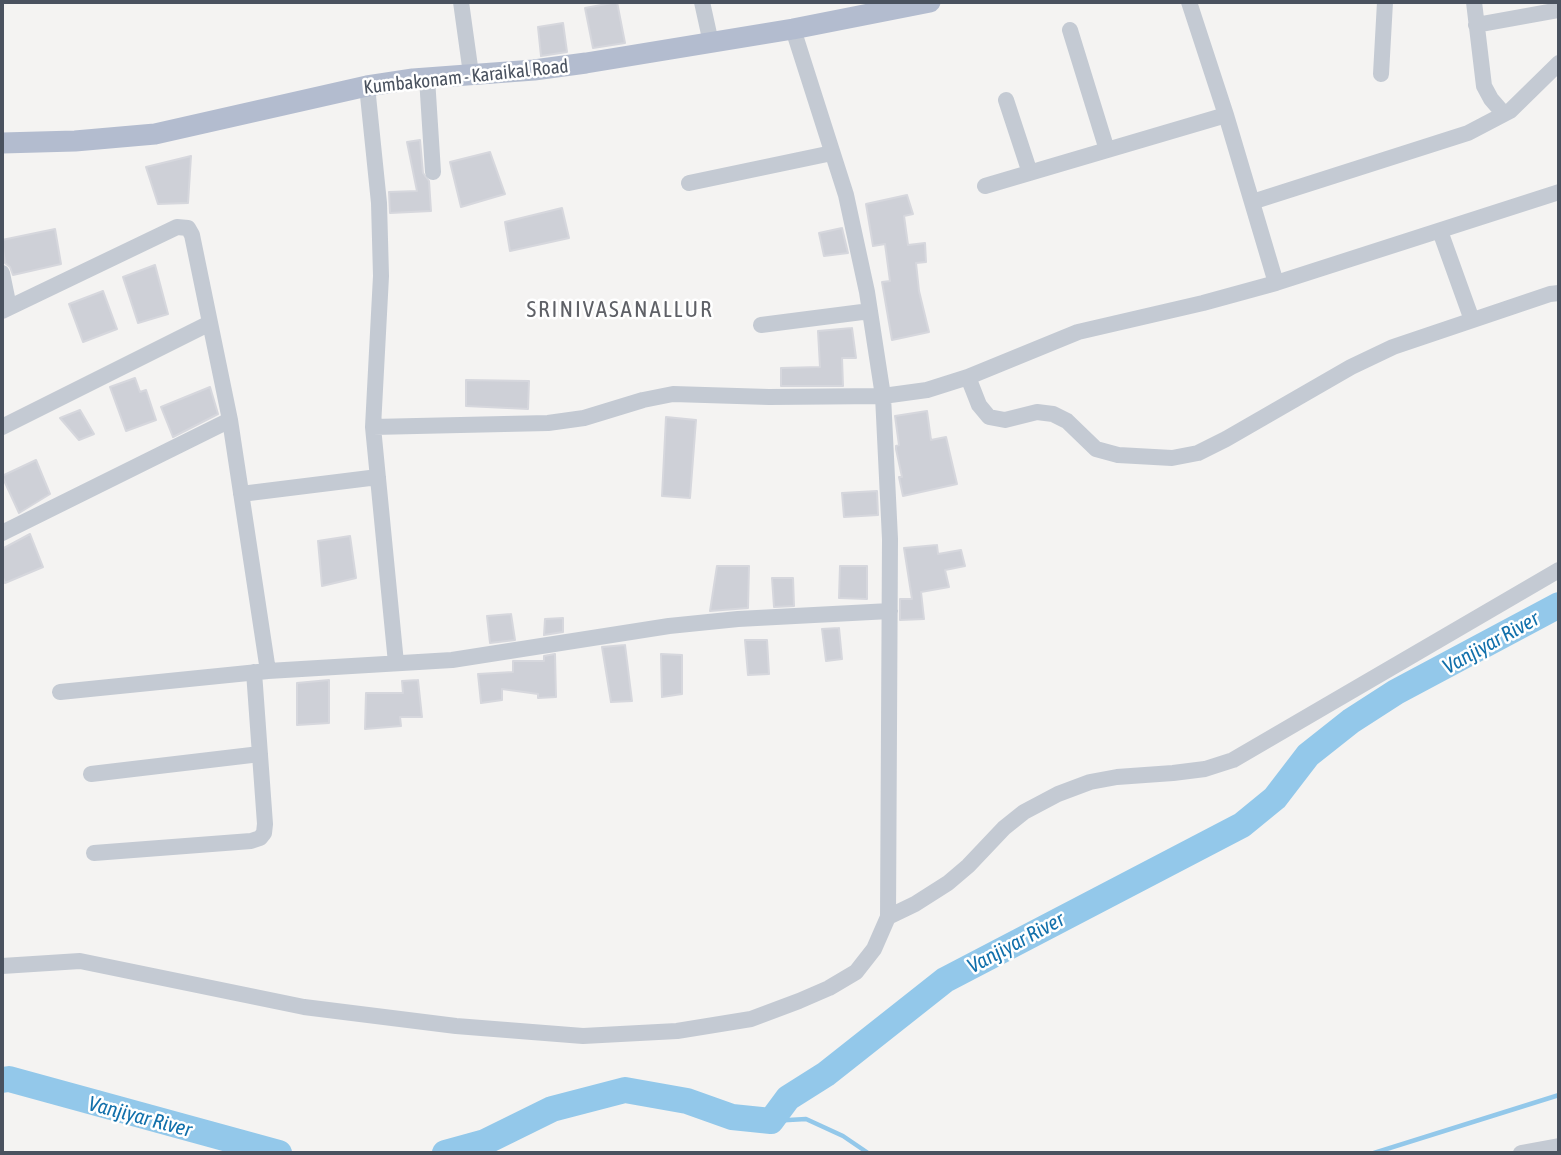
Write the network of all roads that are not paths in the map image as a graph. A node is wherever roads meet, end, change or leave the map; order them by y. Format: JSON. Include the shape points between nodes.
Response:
{"nodes":[{"id":1,"x":461,"y":2,"type":"edge"},
{"id":2,"x":702,"y":2,"type":"edge"},
{"id":3,"x":930,"y":2,"type":"edge"},
{"id":4,"x":1189,"y":2,"type":"edge"},
{"id":5,"x":1385,"y":2,"type":"edge"},
{"id":6,"x":1474,"y":2,"type":"edge"},
{"id":7,"x":1559,"y":10,"type":"edge"},
{"id":8,"x":1476,"y":25,"type":"junction"},
{"id":9,"x":793,"y":29,"type":"junction"},
{"id":10,"x":1070,"y":30,"type":"dead end"},
{"id":11,"x":711,"y":43,"type":"junction"},
{"id":12,"x":1559,"y":63,"type":"edge"},
{"id":13,"x":471,"y":74,"type":"junction"},
{"id":14,"x":1381,"y":74,"type":"dead end"},
{"id":15,"x":427,"y":78,"type":"junction"},
{"id":16,"x":367,"y":86,"type":"junction"},
{"id":17,"x":1006,"y":100,"type":"dead end"},
{"id":18,"x":1504,"y":114,"type":"junction"},
{"id":19,"x":1226,"y":115,"type":"junction"},
{"id":20,"x":2,"y":143,"type":"edge"},
{"id":21,"x":1107,"y":150,"type":"junction"},
{"id":22,"x":832,"y":153,"type":"junction"},
{"id":23,"x":433,"y":173,"type":"dead end"},
{"id":24,"x":1030,"y":173,"type":"junction"},
{"id":25,"x":689,"y":183,"type":"dead end"},
{"id":26,"x":985,"y":186,"type":"dead end"},
{"id":27,"x":1559,"y":192,"type":"edge"},
{"id":28,"x":1252,"y":202,"type":"junction"},
{"id":29,"x":1440,"y":232,"type":"junction"},
{"id":30,"x":2,"y":273,"type":"edge"},
{"id":31,"x":1276,"y":283,"type":"junction"},
{"id":32,"x":1559,"y":293,"type":"edge"},
{"id":33,"x":6,"y":309,"type":"edge"},
{"id":34,"x":870,"y":311,"type":"junction"},
{"id":35,"x":1472,"y":320,"type":"junction"},
{"id":36,"x":210,"y":323,"type":"junction"},
{"id":37,"x":761,"y":326,"type":"dead end"},
{"id":38,"x":968,"y":377,"type":"junction"},
{"id":39,"x":883,"y":396,"type":"junction"},
{"id":40,"x":230,"y":420,"type":"junction"},
{"id":41,"x":2,"y":427,"type":"edge"},
{"id":42,"x":373,"y":427,"type":"junction"},
{"id":43,"x":378,"y":477,"type":"junction"},
{"id":44,"x":241,"y":494,"type":"junction"},
{"id":45,"x":2,"y":533,"type":"edge"},
{"id":46,"x":1559,"y":570,"type":"edge"},
{"id":47,"x":890,"y":611,"type":"junction"},
{"id":48,"x":397,"y":663,"type":"junction"},
{"id":49,"x":261,"y":672,"type":"junction"},
{"id":50,"x":60,"y":692,"type":"dead end"},
{"id":51,"x":260,"y":754,"type":"junction"},
{"id":52,"x":91,"y":774,"type":"dead end"},
{"id":53,"x":94,"y":853,"type":"dead end"},
{"id":54,"x":888,"y":917,"type":"junction"},
{"id":55,"x":2,"y":966,"type":"edge"},
{"id":56,"x":1559,"y":1146,"type":"edge"},
{"id":57,"x":1521,"y":1153,"type":"edge"}],
"edges":[{"from":1,"to":13,"type":"street"},
{"from":2,"to":11,"type":"street"},
{"from":3,"to":9,"type":"main road","name":"Kumbakonam - Karaikal Road"},
{"from":4,"to":19,"type":"street"},
{"from":5,"to":14,"type":"street"},
{"from":6,"to":8,"type":"street"},
{"from":7,"to":8,"type":"street"},
{"from":8,"to":18,"type":"street","via":[[1484,86]]},
{"from":9,"to":11,"type":"main road","name":"Kumbakonam - Karaikal Road"},
{"from":9,"to":22,"type":"street"},
{"from":10,"to":21,"type":"street"},
{"from":11,"to":13,"type":"main road","name":"Kumbakonam - Karaikal Road","via":[[534,70]]},
{"from":12,"to":18,"type":"street"},
{"from":13,"to":15,"type":"main road","name":"Kumbakonam - Karaikal Road"},
{"from":15,"to":16,"type":"main road","name":"Kumbakonam - Karaikal Road"},
{"from":15,"to":23,"type":"street"},
{"from":16,"to":20,"type":"main road","name":"Kumbakonam - Karaikal Road","via":[[155,134]]},
{"from":16,"to":42,"type":"street","via":[[381,276]]},
{"from":17,"to":24,"type":"street"},
{"from":18,"to":28,"type":"street","via":[[1468,133]]},
{"from":19,"to":21,"type":"street"},
{"from":19,"to":28,"type":"street"},
{"from":21,"to":24,"type":"street"},
{"from":22,"to":25,"type":"street"},
{"from":22,"to":34,"type":"street","via":[[852,221]]},
{"from":24,"to":26,"type":"street"},
{"from":27,"to":29,"type":"street"},
{"from":28,"to":31,"type":"street"},
{"from":29,"to":31,"type":"street"},
{"from":29,"to":35,"type":"street"},
{"from":30,"to":33,"type":"street"},
{"from":31,"to":38,"type":"street","via":[[1078,331]]},
{"from":32,"to":35,"type":"street"},
{"from":33,"to":36,"type":"street","via":[[177,227],[188,228],[192,235]]},
{"from":34,"to":37,"type":"street"},
{"from":34,"to":39,"type":"street"},
{"from":35,"to":38,"type":"street","via":[[1393,347],[1226,439],[1198,453],[1172,458],[1131,457],[1096,449],[1053,414],[989,417]]},
{"from":36,"to":40,"type":"street"},
{"from":36,"to":41,"type":"street"},
{"from":38,"to":39,"type":"street","via":[[927,390]]},
{"from":39,"to":42,"type":"street","via":[[674,394],[548,423]]},
{"from":39,"to":47,"type":"street"},
{"from":40,"to":44,"type":"street"},
{"from":40,"to":45,"type":"street"},
{"from":42,"to":43,"type":"street"},
{"from":43,"to":44,"type":"street"},
{"from":43,"to":48,"type":"street"},
{"from":44,"to":49,"type":"street"},
{"from":46,"to":54,"type":"street","via":[[1233,760],[1205,769],[1090,782],[1058,793],[1004,828],[948,883]]},
{"from":47,"to":48,"type":"street","via":[[669,626],[452,660]]},
{"from":47,"to":54,"type":"street"},
{"from":48,"to":49,"type":"street"},
{"from":49,"to":50,"type":"street"},
{"from":49,"to":51,"type":"street"},
{"from":51,"to":52,"type":"street"},
{"from":51,"to":53,"type":"street","via":[[265,824],[260,838]]},
{"from":54,"to":55,"type":"street","via":[[874,949],[856,972],[829,988],[751,1019],[677,1031],[583,1036],[456,1026],[304,1007],[80,961]]},
{"from":56,"to":57,"type":"street"}]}
